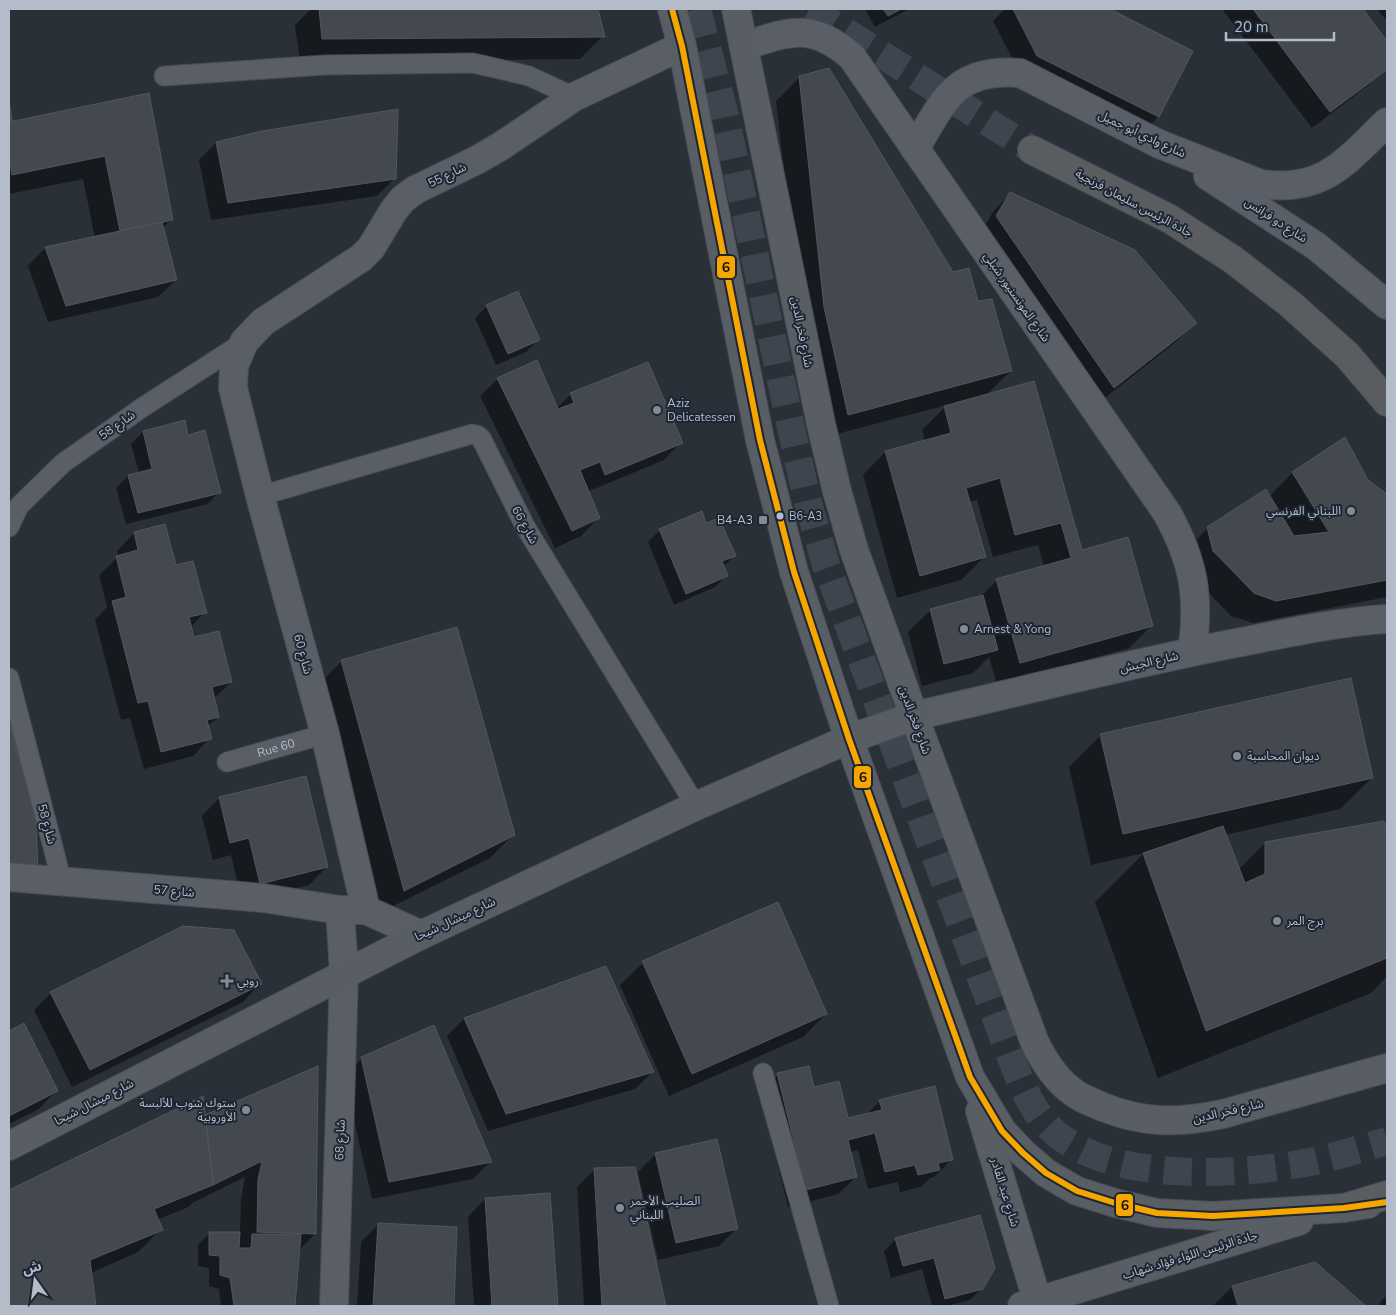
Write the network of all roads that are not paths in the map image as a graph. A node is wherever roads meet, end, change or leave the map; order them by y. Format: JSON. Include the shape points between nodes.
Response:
{"nodes":[{"id":1,"x":672,"y":9,"type":"edge"},
{"id":2,"x":736,"y":9,"type":"edge"},
{"id":3,"x":682,"y":46,"type":"junction"},
{"id":4,"x":744,"y":46,"type":"junction"},
{"id":5,"x":164,"y":76,"type":"dead end"},
{"id":6,"x":574,"y":97,"type":"junction"},
{"id":7,"x":1387,"y":122,"type":"edge"},
{"id":8,"x":1159,"y":144,"type":"junction"},
{"id":9,"x":915,"y":149,"type":"junction"},
{"id":10,"x":1032,"y":150,"type":"tunnel mouth"},
{"id":11,"x":1387,"y":305,"type":"edge"},
{"id":12,"x":244,"y":342,"type":"junction"},
{"id":13,"x":1387,"y":402,"type":"edge"},
{"id":14,"x":260,"y":496,"type":"junction"},
{"id":15,"x":9,"y":527,"type":"edge"},
{"id":16,"x":1387,"y":619,"type":"edge"},
{"id":17,"x":1192,"y":652,"type":"junction"},
{"id":18,"x":9,"y":678,"type":"edge"},
{"id":19,"x":914,"y":716,"type":"junction"},
{"id":20,"x":325,"y":734,"type":"junction"},
{"id":21,"x":849,"y":740,"type":"junction"},
{"id":22,"x":227,"y":762,"type":"dead end"},
{"id":23,"x":696,"y":806,"type":"junction"},
{"id":24,"x":9,"y":877,"type":"edge"},
{"id":25,"x":62,"y":882,"type":"junction"},
{"id":26,"x":353,"y":910,"type":"junction"},
{"id":27,"x":421,"y":935,"type":"junction"},
{"id":28,"x":344,"y":974,"type":"junction"},
{"id":29,"x":1387,"y":1068,"type":"edge"},
{"id":30,"x":764,"y":1072,"type":"dead end"},
{"id":31,"x":970,"y":1077,"type":"junction"},
{"id":32,"x":9,"y":1146,"type":"edge"},
{"id":33,"x":1387,"y":1195,"type":"edge"},
{"id":34,"x":1387,"y":1202,"type":"edge"},
{"id":35,"x":1344,"y":1208,"type":"junction"},
{"id":36,"x":1032,"y":1305,"type":"edge"},
{"id":37,"x":334,"y":1306,"type":"edge"},
{"id":38,"x":829,"y":1306,"type":"edge"}],
"edges":[{"from":1,"to":3,"type":"main road"},
{"from":2,"to":4,"type":"main road","name":"شارع فخر الدين"},
{"from":3,"to":6,"type":"street","name":"شارع 55"},
{"from":3,"to":21,"type":"main road","via":[[762,449],[794,572]]},
{"from":4,"to":9,"type":"street","name":"شارع المونسنيور شبلي","via":[[800,32],[819,35],[837,44],[852,57]]},
{"from":4,"to":19,"type":"main road","name":"شارع فخر الدين","via":[[836,491]]},
{"from":5,"to":6,"type":"lane","via":[[325,65],[473,64],[529,76]]},
{"from":6,"to":12,"type":"street","name":"شارع 55","via":[[501,146],[415,190],[394,210],[371,248],[361,258],[263,322]]},
{"from":7,"to":8,"type":"street","name":"شارع وادي أبو جميل","via":[[1326,176],[1295,186],[1261,184]]},
{"from":8,"to":9,"type":"street","name":"شارع وادي أبو جميل","via":[[1020,73],[999,71],[977,76],[958,86],[944,102]]},
{"from":8,"to":11,"type":"street","name":"شارع دو فرانس","via":[[1316,246]]},
{"from":9,"to":17,"type":"street","name":"شارع المونسنيور شبلي","via":[[1167,513],[1190,566],[1196,594]]},
{"from":10,"to":13,"type":"highway","name":"جادة الرئيس سليمان فرنجية","via":[[1170,219],[1232,260],[1289,303],[1347,355]]},
{"from":12,"to":14,"type":"street","name":"شارع 60","via":[[234,366],[233,388]]},
{"from":12,"to":15,"type":"lane","name":"شارع 58","via":[[63,463],[18,506]]},
{"from":14,"to":20,"type":"street","name":"شارع 60"},
{"from":14,"to":23,"type":"lane","name":"شارع 66","via":[[472,434],[478,435],[526,528]]},
{"from":16,"to":17,"type":"street","name":"شارع الجيش","via":[[1301,630]]},
{"from":17,"to":19,"type":"street","name":"شارع الجيش"},
{"from":18,"to":25,"type":"lane","name":"شارع 58"},
{"from":19,"to":21,"type":"main road","name":"شارع ميشال شيحا"},
{"from":19,"to":29,"type":"main road","name":"شارع فخر الدين","via":[[1036,1043],[1054,1075],[1070,1090],[1085,1100],[1128,1116],[1183,1120],[1223,1114]]},
{"from":20,"to":22,"type":"lane","name":"Rue 60"},
{"from":20,"to":26,"type":"street","name":"شارع 60"},
{"from":21,"to":23,"type":"main road","name":"شارع ميشال شيحا"},
{"from":21,"to":31,"type":"main road"},
{"from":23,"to":27,"type":"main road","name":"شارع ميشال شيحا"},
{"from":24,"to":25,"type":"street","name":"شارع 57"},
{"from":25,"to":26,"type":"street","name":"شارع 57","via":[[263,898]]},
{"from":26,"to":27,"type":"street"},
{"from":26,"to":28,"type":"street"},
{"from":27,"to":28,"type":"main road","name":"شارع ميشال شيحا"},
{"from":28,"to":32,"type":"main road","name":"شارع ميشال شيحا"},
{"from":28,"to":37,"type":"street","name":"شارع 68"},
{"from":30,"to":38,"type":"lane"},
{"from":31,"to":35,"type":"main road","via":[[1002,1131],[1046,1173],[1078,1191],[1157,1213],[1213,1216]]},
{"from":31,"to":36,"type":"main road","name":"شارع عبد القادر"},
{"from":33,"to":35,"type":"highway"},
{"from":34,"to":35,"type":"main road"},
{"from":35,"to":36,"type":"main road","name":"جادة الرئيس اللواء فؤاد شهاب"}]}
